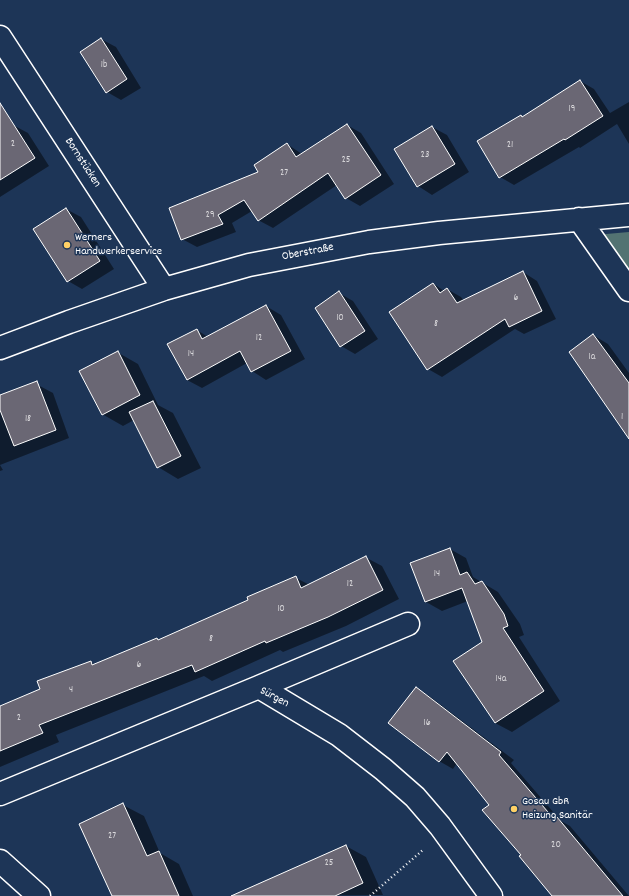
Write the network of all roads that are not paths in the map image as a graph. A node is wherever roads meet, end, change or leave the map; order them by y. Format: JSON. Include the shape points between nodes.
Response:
{"nodes":[{"id":1,"x":0,"y":37,"type":"edge"},
{"id":2,"x":629,"y":215,"type":"edge"},
{"id":3,"x":579,"y":219,"type":"junction"},
{"id":4,"x":164,"y":289,"type":"junction"},
{"id":5,"x":629,"y":290,"type":"edge"},
{"id":6,"x":0,"y":348,"type":"edge"},
{"id":7,"x":408,"y":624,"type":"dead end"},
{"id":8,"x":259,"y":687,"type":"junction"},
{"id":9,"x":0,"y":794,"type":"edge"},
{"id":10,"x":0,"y":861,"type":"edge"},
{"id":11,"x":39,"y":896,"type":"edge"},
{"id":12,"x":491,"y":896,"type":"edge"}],
"edges":[{"from":1,"to":4,"type":"street","name":"Bornstücken"},
{"from":2,"to":3,"type":"street","name":"Oberstraße"},
{"from":3,"to":4,"type":"street","name":"Oberstraße","via":[[439,233],[361,244],[249,265]]},
{"from":3,"to":5,"type":"street"},
{"from":4,"to":6,"type":"street","name":"Oberstraße"},
{"from":7,"to":8,"type":"street"},
{"from":8,"to":9,"type":"street","name":"Sürgen"},
{"from":8,"to":12,"type":"street","name":"Sürgen","via":[[339,735],[415,797]]},
{"from":10,"to":11,"type":"street"}]}
